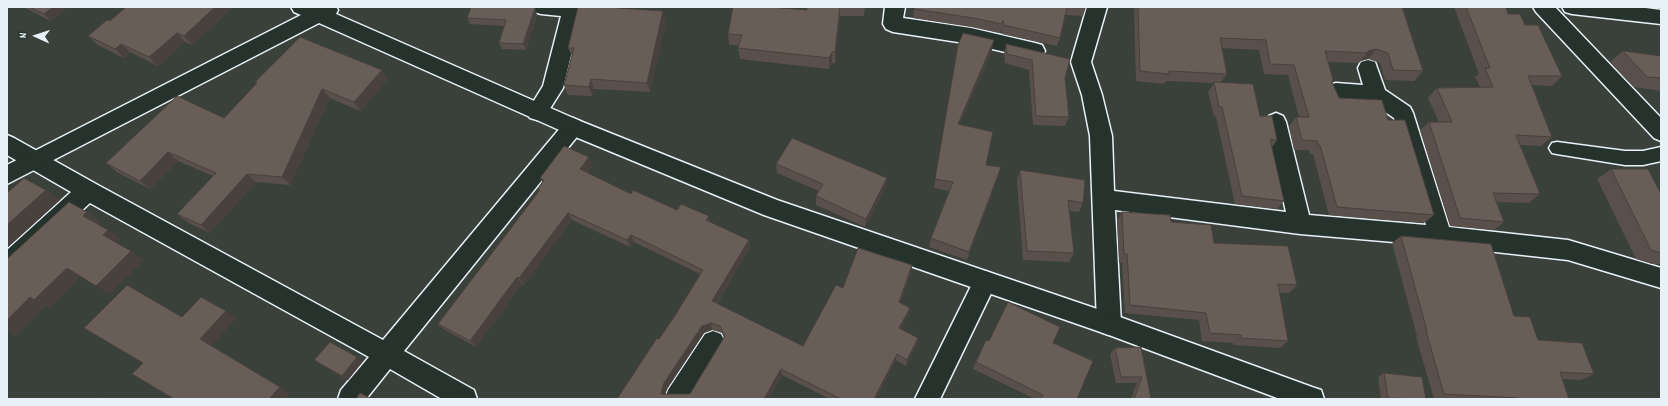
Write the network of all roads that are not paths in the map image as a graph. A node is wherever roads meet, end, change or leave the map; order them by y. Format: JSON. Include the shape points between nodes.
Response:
{"nodes":[{"id":1,"x":541,"y":7,"type":"edge"},
{"id":2,"x":895,"y":7,"type":"edge"},
{"id":3,"x":1097,"y":7,"type":"edge"},
{"id":4,"x":1543,"y":7,"type":"edge"},
{"id":5,"x":1572,"y":7,"type":"edge"},
{"id":6,"x":573,"y":8,"type":"edge"},
{"id":7,"x":317,"y":10,"type":"edge"},
{"id":8,"x":1661,"y":17,"type":"edge"},
{"id":9,"x":1066,"y":58,"type":"junction"},
{"id":10,"x":1368,"y":68,"type":"dead end"},
{"id":11,"x":1336,"y":91,"type":"edge"},
{"id":12,"x":1376,"y":95,"type":"junction"},
{"id":13,"x":537,"y":112,"type":"junction"},
{"id":14,"x":1276,"y":122,"type":"dead end"},
{"id":15,"x":573,"y":127,"type":"junction"},
{"id":16,"x":1661,"y":132,"type":"edge"},
{"id":17,"x":7,"y":144,"type":"edge"},
{"id":18,"x":1557,"y":148,"type":"dead end"},
{"id":19,"x":1661,"y":154,"type":"edge"},
{"id":20,"x":36,"y":160,"type":"junction"},
{"id":21,"x":7,"y":175,"type":"edge"},
{"id":22,"x":88,"y":191,"type":"junction"},
{"id":23,"x":1104,"y":199,"type":"junction"},
{"id":24,"x":1300,"y":224,"type":"junction"},
{"id":25,"x":1441,"y":236,"type":"junction"},
{"id":26,"x":7,"y":265,"type":"edge"},
{"id":27,"x":1661,"y":278,"type":"edge"},
{"id":28,"x":985,"y":281,"type":"junction"},
{"id":29,"x":1108,"y":324,"type":"junction"},
{"id":30,"x":713,"y":342,"type":"dead end"},
{"id":31,"x":386,"y":354,"type":"junction"},
{"id":32,"x":350,"y":399,"type":"edge"},
{"id":33,"x":465,"y":399,"type":"edge"},
{"id":34,"x":677,"y":399,"type":"edge"},
{"id":35,"x":927,"y":399,"type":"edge"},
{"id":36,"x":1312,"y":399,"type":"edge"}],
"edges":[{"from":1,"to":6,"type":"street"},
{"from":2,"to":9,"type":"street","via":[[892,24],[971,36]]},
{"from":3,"to":9,"type":"street"},
{"from":4,"to":16,"type":"street"},
{"from":5,"to":8,"type":"street"},
{"from":6,"to":13,"type":"street","via":[[553,88]]},
{"from":7,"to":13,"type":"street"},
{"from":7,"to":20,"type":"street"},
{"from":9,"to":23,"type":"street","via":[[1092,95],[1101,136]]},
{"from":10,"to":12,"type":"street"},
{"from":11,"to":12,"type":"street"},
{"from":12,"to":25,"type":"street","via":[[1402,113]]},
{"from":13,"to":15,"type":"street"},
{"from":14,"to":24,"type":"street"},
{"from":15,"to":28,"type":"street","via":[[772,208]]},
{"from":15,"to":31,"type":"street"},
{"from":17,"to":20,"type":"street"},
{"from":18,"to":19,"type":"lane","via":[[1625,158]]},
{"from":20,"to":21,"type":"street"},
{"from":20,"to":22,"type":"street"},
{"from":22,"to":26,"type":"street"},
{"from":22,"to":31,"type":"street"},
{"from":23,"to":24,"type":"street"},
{"from":23,"to":29,"type":"street"},
{"from":24,"to":25,"type":"street"},
{"from":25,"to":27,"type":"street","via":[[1568,250]]},
{"from":28,"to":29,"type":"street"},
{"from":28,"to":35,"type":"street"},
{"from":29,"to":36,"type":"street"},
{"from":30,"to":34,"type":"street"},
{"from":31,"to":32,"type":"street"},
{"from":31,"to":33,"type":"street"}]}
